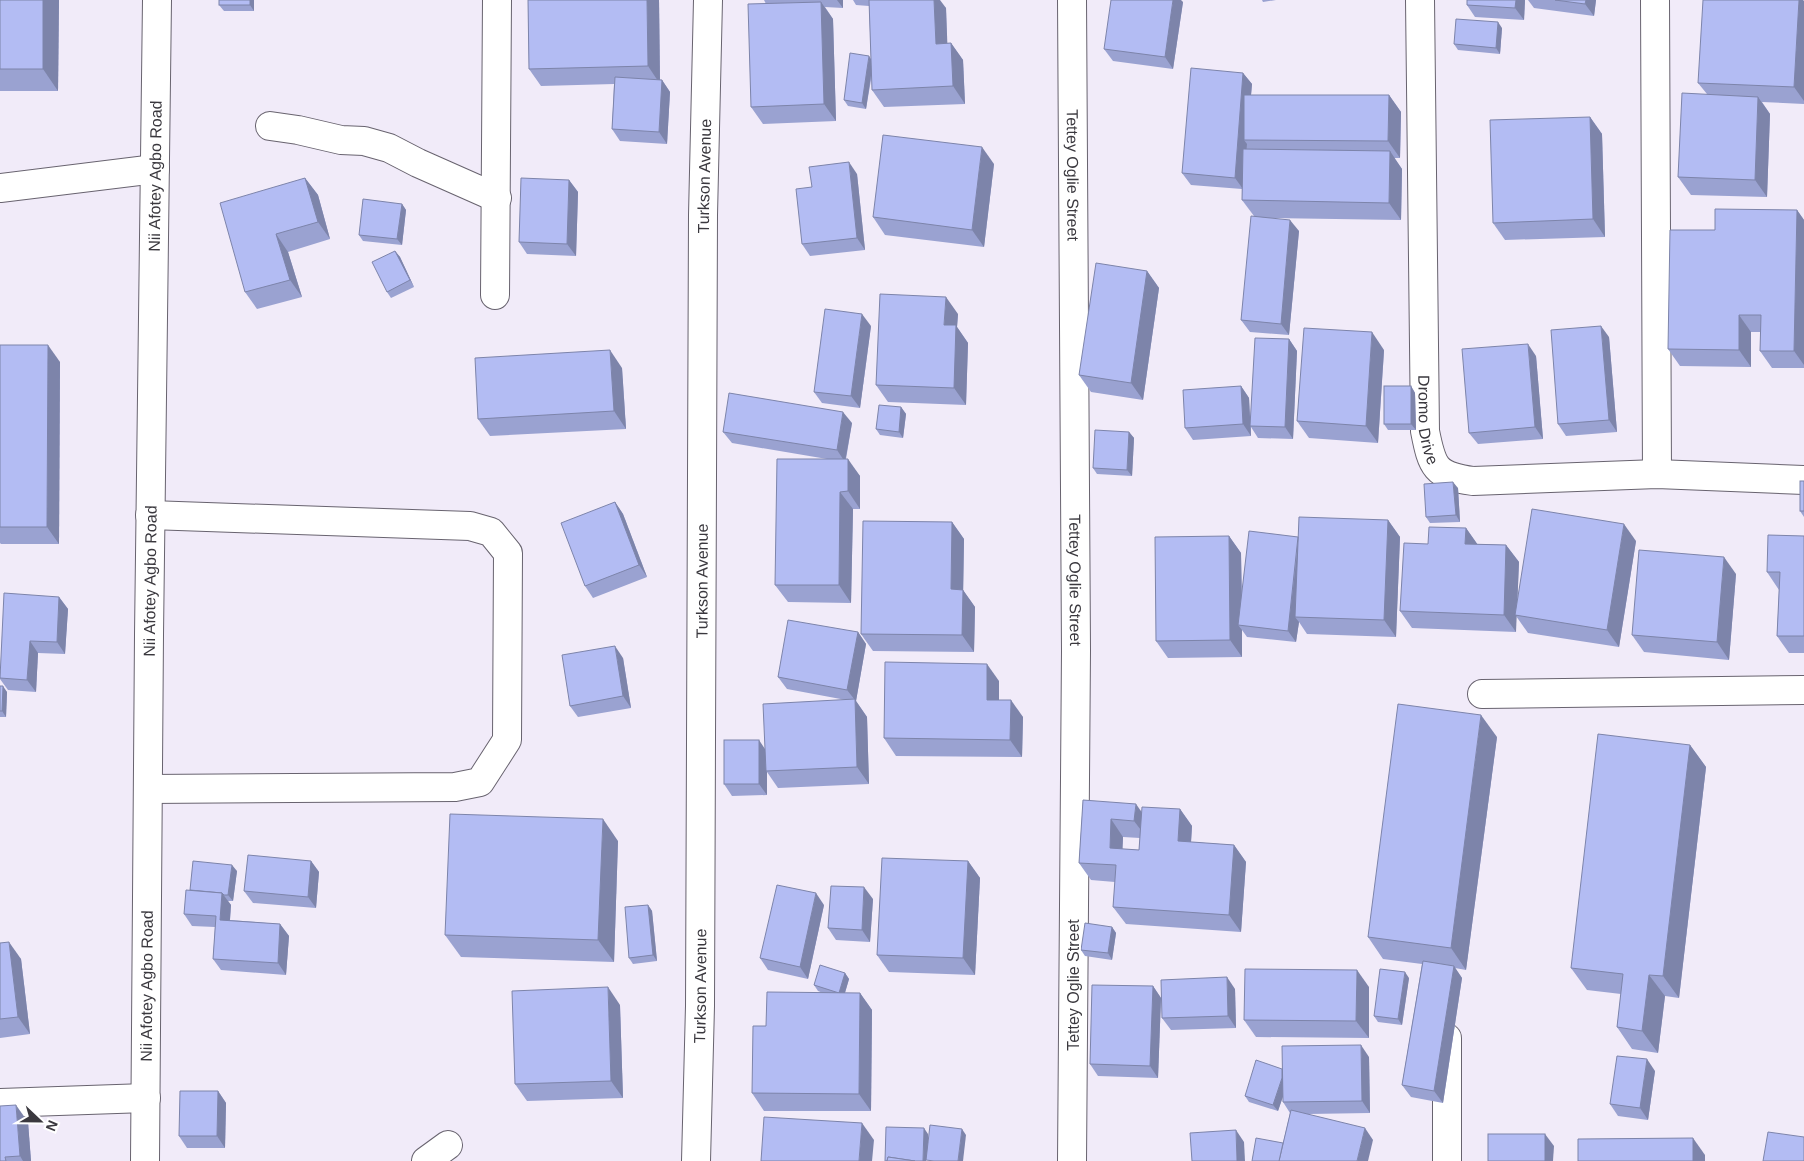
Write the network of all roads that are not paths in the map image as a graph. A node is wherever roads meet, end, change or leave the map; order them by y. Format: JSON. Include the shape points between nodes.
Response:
{"nodes":[{"id":1,"x":157,"y":0,"type":"edge"},
{"id":2,"x":497,"y":0,"type":"edge"},
{"id":3,"x":708,"y":0,"type":"edge"},
{"id":4,"x":1072,"y":0,"type":"edge"},
{"id":5,"x":1420,"y":0,"type":"edge"},
{"id":6,"x":1655,"y":0,"type":"edge"},
{"id":7,"x":270,"y":126,"type":"dead end"},
{"id":8,"x":155,"y":168,"type":"junction"},
{"id":9,"x":0,"y":188,"type":"edge"},
{"id":10,"x":497,"y":198,"type":"junction"},
{"id":11,"x":496,"y":295,"type":"dead end"},
{"id":12,"x":1657,"y":474,"type":"junction"},
{"id":13,"x":1804,"y":480,"type":"edge"},
{"id":14,"x":150,"y":515,"type":"junction"},
{"id":15,"x":1804,"y":690,"type":"edge"},
{"id":16,"x":1482,"y":694,"type":"dead end"},
{"id":17,"x":148,"y":789,"type":"junction"},
{"id":18,"x":1447,"y":1012,"type":"edge"},
{"id":19,"x":146,"y":1098,"type":"junction"},
{"id":20,"x":0,"y":1103,"type":"edge"},
{"id":21,"x":448,"y":1145,"type":"dead end"},
{"id":22,"x":145,"y":1161,"type":"edge"},
{"id":23,"x":426,"y":1161,"type":"edge"},
{"id":24,"x":696,"y":1161,"type":"edge"},
{"id":25,"x":1072,"y":1161,"type":"edge"},
{"id":26,"x":1447,"y":1161,"type":"edge"}],
"edges":[{"from":1,"to":8,"type":"street","name":"Nii Afotey Agbo Road"},
{"from":2,"to":10,"type":"street"},
{"from":3,"to":24,"type":"street","name":"Turkson Avenue","via":[[703,225],[700,1006]]},
{"from":4,"to":25,"type":"street","name":"Tettey Oglie Street","via":[[1076,651]]},
{"from":5,"to":12,"type":"street","name":"Dromo Drive","via":[[1426,431],[1430,454],[1439,470],[1454,478],[1473,481]]},
{"from":6,"to":12,"type":"street"},
{"from":7,"to":10,"type":"street","via":[[388,148]]},
{"from":8,"to":9,"type":"street"},
{"from":8,"to":14,"type":"street","name":"Nii Afotey Agbo Road"},
{"from":10,"to":11,"type":"street"},
{"from":12,"to":13,"type":"street","name":"Dromo Drive"},
{"from":14,"to":17,"type":"street","name":"Nii Afotey Agbo Road"},
{"from":14,"to":17,"type":"street","via":[[470,526],[491,532],[508,552],[507,740],[480,782],[456,787]]},
{"from":15,"to":16,"type":"street"},
{"from":17,"to":19,"type":"street","name":"Nii Afotey Agbo Road"},
{"from":18,"to":26,"type":"street"},
{"from":19,"to":20,"type":"street"},
{"from":19,"to":22,"type":"street","name":"Nii Afotey Agbo Road"},
{"from":21,"to":23,"type":"street"}]}
